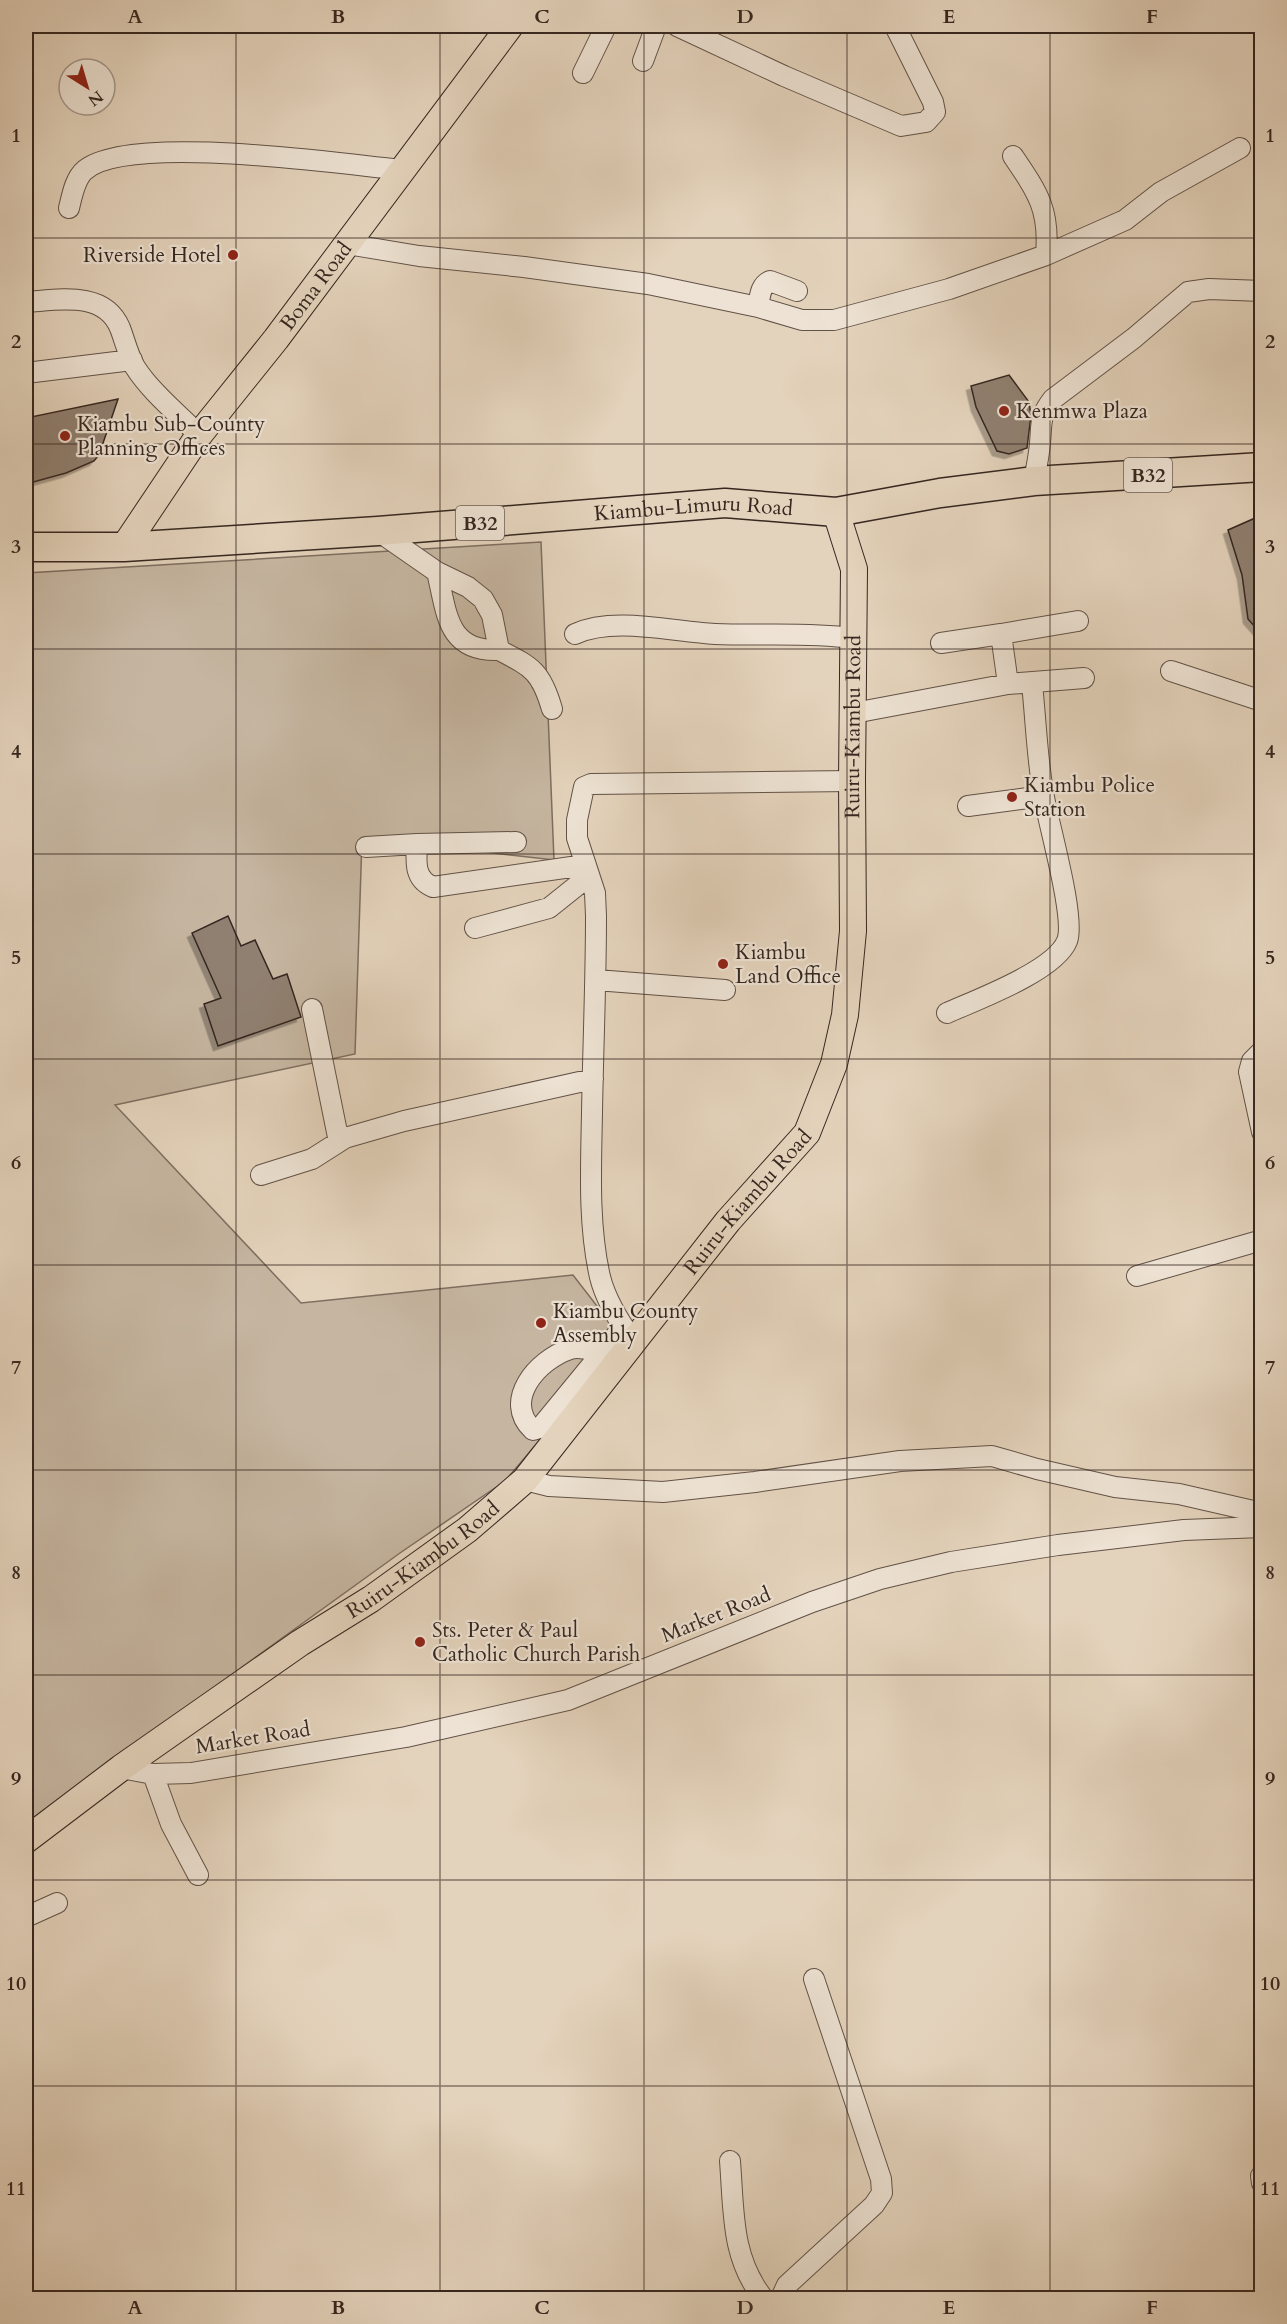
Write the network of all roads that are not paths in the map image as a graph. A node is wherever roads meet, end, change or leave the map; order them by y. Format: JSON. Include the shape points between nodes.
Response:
{"nodes":[{"id":1,"x":510,"y":26,"type":"edge"},
{"id":2,"x":606,"y":26,"type":"edge"},
{"id":3,"x":656,"y":26,"type":"edge"},
{"id":4,"x":677,"y":26,"type":"edge"},
{"id":5,"x":895,"y":26,"type":"edge"},
{"id":6,"x":643,"y":61,"type":"dead end"},
{"id":7,"x":583,"y":73,"type":"dead end"},
{"id":8,"x":1240,"y":148,"type":"dead end"},
{"id":9,"x":1013,"y":156,"type":"dead end"},
{"id":10,"x":403,"y":170,"type":"junction"},
{"id":11,"x":69,"y":208,"type":"dead end"},
{"id":12,"x":347,"y":244,"type":"junction"},
{"id":13,"x":1046,"y":255,"type":"junction"},
{"id":14,"x":797,"y":291,"type":"dead end"},
{"id":15,"x":1262,"y":291,"type":"edge"},
{"id":16,"x":26,"y":302,"type":"edge"},
{"id":17,"x":758,"y":307,"type":"junction"},
{"id":18,"x":132,"y":360,"type":"junction"},
{"id":19,"x":26,"y":373,"type":"edge"},
{"id":20,"x":199,"y":435,"type":"junction"},
{"id":21,"x":1262,"y":467,"type":"edge"},
{"id":22,"x":1034,"y":481,"type":"junction"},
{"id":23,"x":836,"y":512,"type":"junction"},
{"id":24,"x":378,"y":531,"type":"junction"},
{"id":25,"x":26,"y":547,"type":"edge"},
{"id":26,"x":123,"y":547,"type":"junction"},
{"id":27,"x":437,"y":572,"type":"junction"},
{"id":28,"x":1078,"y":621,"type":"dead end"},
{"id":29,"x":575,"y":633,"type":"dead end"},
{"id":30,"x":1000,"y":634,"type":"junction"},
{"id":31,"x":852,"y":638,"type":"junction"},
{"id":32,"x":941,"y":643,"type":"dead end"},
{"id":33,"x":499,"y":650,"type":"junction"},
{"id":34,"x":1171,"y":671,"type":"dead end"},
{"id":35,"x":1084,"y":678,"type":"dead end"},
{"id":36,"x":1008,"y":684,"type":"junction"},
{"id":37,"x":1032,"y":684,"type":"junction"},
{"id":38,"x":1262,"y":700,"type":"edge"},
{"id":39,"x":552,"y":709,"type":"dead end"},
{"id":40,"x":854,"y":712,"type":"junction"},
{"id":41,"x":852,"y":781,"type":"junction"},
{"id":42,"x":1044,"y":796,"type":"junction"},
{"id":43,"x":968,"y":806,"type":"dead end"},
{"id":44,"x":516,"y":842,"type":"dead end"},
{"id":45,"x":417,"y":844,"type":"junction"},
{"id":46,"x":366,"y":847,"type":"dead end"},
{"id":47,"x":587,"y":871,"type":"junction"},
{"id":48,"x":475,"y":928,"type":"dead end"},
{"id":49,"x":596,"y":980,"type":"junction"},
{"id":50,"x":725,"y":990,"type":"dead end"},
{"id":51,"x":312,"y":1009,"type":"dead end"},
{"id":52,"x":947,"y":1013,"type":"dead end"},
{"id":53,"x":1262,"y":1051,"type":"edge"},
{"id":54,"x":593,"y":1079,"type":"junction"},
{"id":55,"x":1262,"y":1132,"type":"edge"},
{"id":56,"x":339,"y":1142,"type":"junction"},
{"id":57,"x":261,"y":1175,"type":"dead end"},
{"id":58,"x":1262,"y":1240,"type":"edge"},
{"id":59,"x":1137,"y":1276,"type":"dead end"},
{"id":60,"x":629,"y":1334,"type":"junction"},
{"id":61,"x":602,"y":1353,"type":"junction"},
{"id":62,"x":525,"y":1480,"type":"junction"},
{"id":63,"x":1262,"y":1513,"type":"edge"},
{"id":64,"x":1262,"y":1527,"type":"edge"},
{"id":65,"x":121,"y":1768,"type":"junction"},
{"id":66,"x":153,"y":1774,"type":"junction"},
{"id":67,"x":26,"y":1840,"type":"edge"},
{"id":68,"x":198,"y":1875,"type":"dead end"},
{"id":69,"x":57,"y":1904,"type":"dead end"},
{"id":70,"x":26,"y":1917,"type":"edge"},
{"id":71,"x":814,"y":1979,"type":"dead end"},
{"id":72,"x":730,"y":2161,"type":"dead end"},
{"id":73,"x":1261,"y":2176,"type":"edge"},
{"id":74,"x":1262,"y":2183,"type":"edge"},
{"id":75,"x":764,"y":2298,"type":"edge"},
{"id":76,"x":781,"y":2298,"type":"edge"}],
"edges":[{"from":1,"to":10,"type":"main road","name":"Boma Road"},
{"from":2,"to":7,"type":"street"},
{"from":3,"to":6,"type":"street"},
{"from":4,"to":5,"type":"street","via":[[901,126],[926,122],[935,112],[933,102]]},
{"from":8,"to":13,"type":"street","via":[[1161,192],[1125,220]]},
{"from":9,"to":13,"type":"street","via":[[1044,208],[1048,231]]},
{"from":10,"to":11,"type":"street","via":[[189,151],[109,158],[84,171]]},
{"from":10,"to":12,"type":"main road","name":"Boma Road"},
{"from":12,"to":17,"type":"street","via":[[648,284]]},
{"from":12,"to":20,"type":"main road","name":"Boma Road"},
{"from":13,"to":17,"type":"street","via":[[949,290],[834,320],[802,320]]},
{"from":14,"to":17,"type":"street","via":[[770,281],[763,286]]},
{"from":15,"to":22,"type":"street","via":[[1188,292],[1053,399],[1039,426]]},
{"from":16,"to":18,"type":"street","via":[[77,299],[100,305],[120,327]]},
{"from":18,"to":19,"type":"street"},
{"from":18,"to":20,"type":"street","via":[[136,369]]},
{"from":20,"to":26,"type":"main road","name":"Boma Road"},
{"from":21,"to":22,"type":"highway","name":"Kiambu-Limuru Road","number":"B32"},
{"from":22,"to":23,"type":"highway","name":"Kiambu-Limuru Road","number":"B32"},
{"from":23,"to":24,"type":"highway","name":"Kiambu-Limuru Road","number":"B32","via":[[724,503]]},
{"from":23,"to":31,"type":"main road","name":"Ruiru-Kiambu Road","via":[[854,569]]},
{"from":24,"to":26,"type":"highway","name":"Kiambu-Limuru Road","number":"B32"},
{"from":24,"to":27,"type":"street"},
{"from":25,"to":26,"type":"highway","number":"B32"},
{"from":27,"to":33,"type":"street","via":[[483,599],[492,615]]},
{"from":27,"to":33,"type":"street","via":[[450,626],[457,638],[469,646]]},
{"from":28,"to":30,"type":"street"},
{"from":29,"to":31,"type":"street","via":[[618,626],[715,634]]},
{"from":30,"to":32,"type":"street"},
{"from":30,"to":36,"type":"street"},
{"from":31,"to":40,"type":"main road","name":"Ruiru-Kiambu Road"},
{"from":33,"to":39,"type":"street","via":[[541,679]]},
{"from":34,"to":38,"type":"street"},
{"from":35,"to":37,"type":"street"},
{"from":36,"to":37,"type":"street"},
{"from":36,"to":40,"type":"street"},
{"from":37,"to":42,"type":"street"},
{"from":40,"to":41,"type":"main road","name":"Ruiru-Kiambu Road"},
{"from":41,"to":47,"type":"street","via":[[591,784],[581,793],[577,820],[577,838]]},
{"from":41,"to":60,"type":"main road","name":"Ruiru-Kiambu Road","via":[[854,931],[845,1015],[834,1064],[807,1133]]},
{"from":42,"to":43,"type":"street"},
{"from":42,"to":52,"type":"street","via":[[1070,919],[1067,941],[1054,957],[1026,977]]},
{"from":44,"to":45,"type":"street"},
{"from":45,"to":46,"type":"street"},
{"from":45,"to":47,"type":"street","via":[[419,875],[433,887]]},
{"from":47,"to":48,"type":"street","via":[[549,908]]},
{"from":47,"to":49,"type":"street","via":[[595,893]]},
{"from":49,"to":50,"type":"street"},
{"from":49,"to":54,"type":"street"},
{"from":51,"to":56,"type":"street"},
{"from":53,"to":55,"type":"street","via":[[1252,1061],[1249,1072]]},
{"from":54,"to":56,"type":"street","via":[[404,1121]]},
{"from":54,"to":60,"type":"street","via":[[591,1151],[597,1257],[606,1296]]},
{"from":56,"to":57,"type":"street","via":[[312,1159]]},
{"from":58,"to":59,"type":"street"},
{"from":60,"to":61,"type":"street"},
{"from":60,"to":62,"type":"main road","name":"Ruiru-Kiambu Road"},
{"from":61,"to":61,"type":"street","via":[[540,1428],[533,1430],[526,1424],[520,1413],[521,1400],[531,1377],[571,1349]]},
{"from":62,"to":63,"type":"street","via":[[558,1486],[663,1492],[900,1461],[992,1456],[1115,1487],[1179,1494]]},
{"from":62,"to":65,"type":"main road","name":"Ruiru-Kiambu Road","via":[[466,1530],[371,1599],[300,1643]]},
{"from":64,"to":66,"type":"street","name":"Market Road","via":[[1184,1530],[951,1562],[879,1579],[812,1602],[568,1700],[406,1737],[191,1773]]},
{"from":65,"to":66,"type":"street","name":"Market Road"},
{"from":65,"to":67,"type":"main road","name":"Ruiru-Kiambu Road"},
{"from":66,"to":68,"type":"street","via":[[171,1824]]},
{"from":69,"to":70,"type":"street"},
{"from":71,"to":76,"type":"street","via":[[881,2179],[882,2193],[874,2205],[787,2285]]},
{"from":72,"to":75,"type":"street","via":[[737,2244],[746,2272]]},
{"from":73,"to":74,"type":"street"}]}
